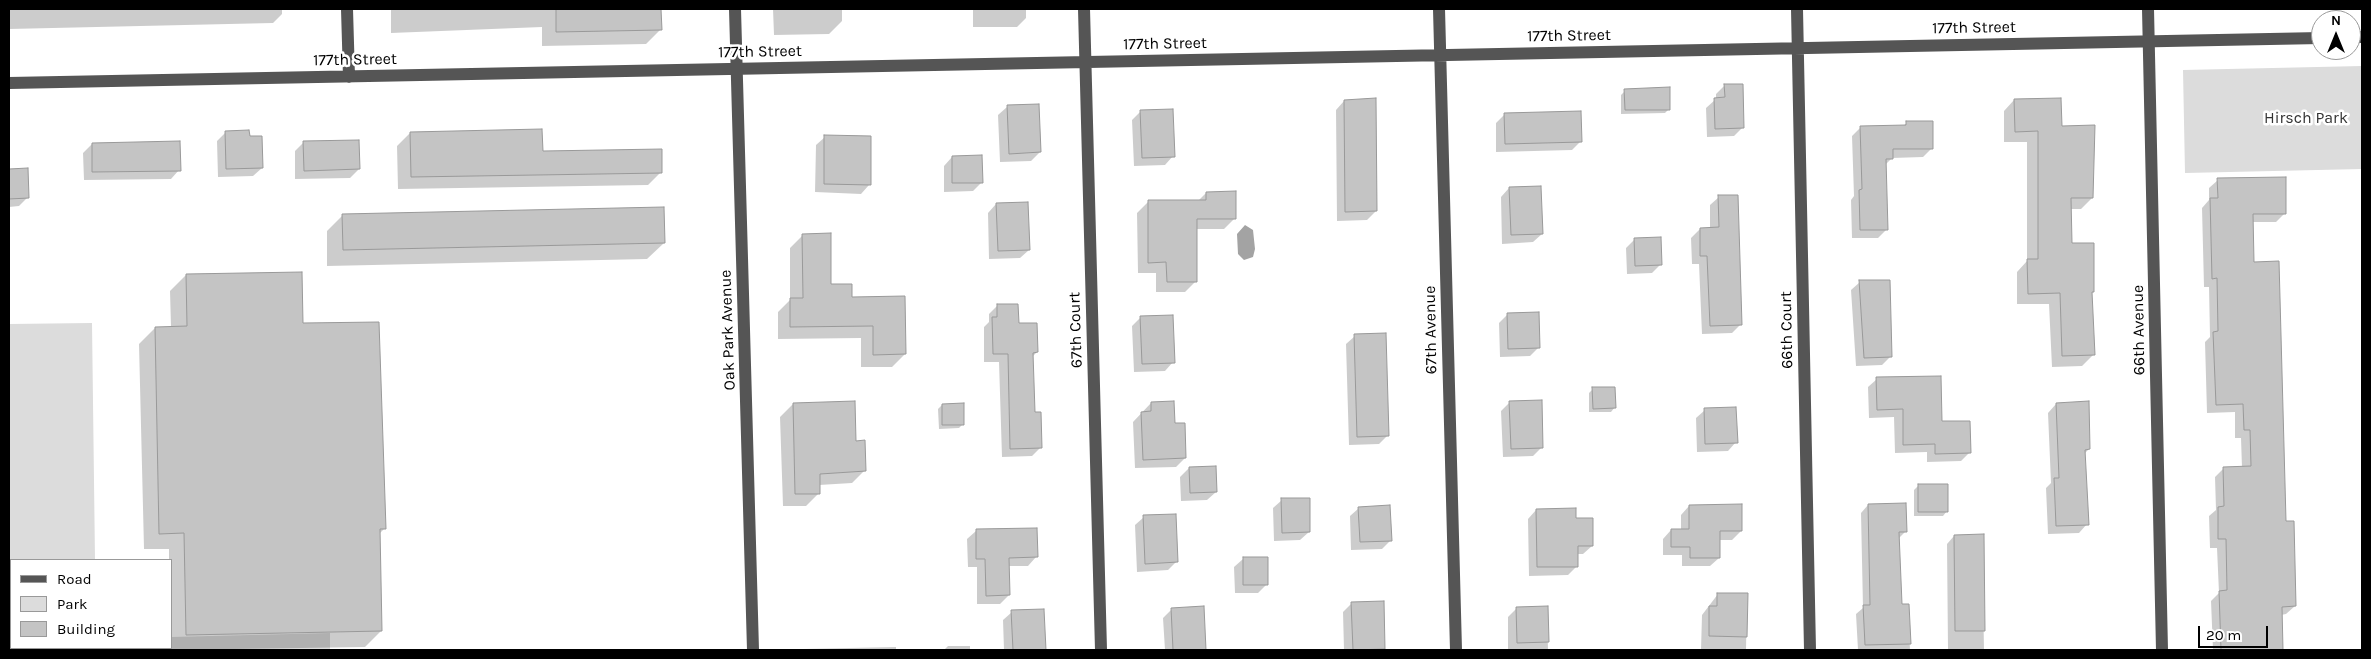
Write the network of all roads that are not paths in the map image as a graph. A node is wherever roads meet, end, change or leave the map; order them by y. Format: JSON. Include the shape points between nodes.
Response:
{"nodes":[{"id":1,"x":347,"y":9,"type":"edge"},
{"id":2,"x":735,"y":9,"type":"edge"},
{"id":3,"x":1084,"y":9,"type":"edge"},
{"id":4,"x":1439,"y":9,"type":"edge"},
{"id":5,"x":1797,"y":9,"type":"edge"},
{"id":6,"x":2148,"y":9,"type":"edge"},
{"id":7,"x":2311,"y":38,"type":"edge"},
{"id":8,"x":2149,"y":41,"type":"junction"},
{"id":9,"x":1798,"y":48,"type":"junction"},
{"id":10,"x":1441,"y":55,"type":"junction"},
{"id":11,"x":1086,"y":62,"type":"junction"},
{"id":12,"x":737,"y":69,"type":"junction"},
{"id":13,"x":349,"y":77,"type":"junction"},
{"id":14,"x":9,"y":83,"type":"edge"},
{"id":15,"x":753,"y":650,"type":"edge"},
{"id":16,"x":1101,"y":650,"type":"edge"},
{"id":17,"x":1456,"y":650,"type":"edge"},
{"id":18,"x":1810,"y":650,"type":"edge"},
{"id":19,"x":2162,"y":650,"type":"edge"}],
"edges":[{"from":1,"to":13,"type":"street"},
{"from":2,"to":12,"type":"street","name":"Oak Park Avenue"},
{"from":3,"to":11,"type":"street","name":"67th Court"},
{"from":4,"to":10,"type":"street","name":"67th Avenue"},
{"from":5,"to":9,"type":"street","name":"66th Court"},
{"from":6,"to":8,"type":"street","name":"66th Avenue"},
{"from":7,"to":8,"type":"street","name":"177th Street"},
{"from":8,"to":9,"type":"street","name":"177th Street"},
{"from":8,"to":19,"type":"street","name":"66th Avenue"},
{"from":9,"to":10,"type":"street","name":"177th Street"},
{"from":9,"to":18,"type":"street","name":"66th Court"},
{"from":10,"to":11,"type":"street","name":"177th Street"},
{"from":10,"to":17,"type":"street","name":"67th Avenue"},
{"from":11,"to":12,"type":"street","name":"177th Street"},
{"from":11,"to":16,"type":"street","name":"67th Court"},
{"from":12,"to":13,"type":"street","name":"177th Street"},
{"from":12,"to":15,"type":"street","name":"Oak Park Avenue"},
{"from":13,"to":14,"type":"street","name":"177th Street"}]}
